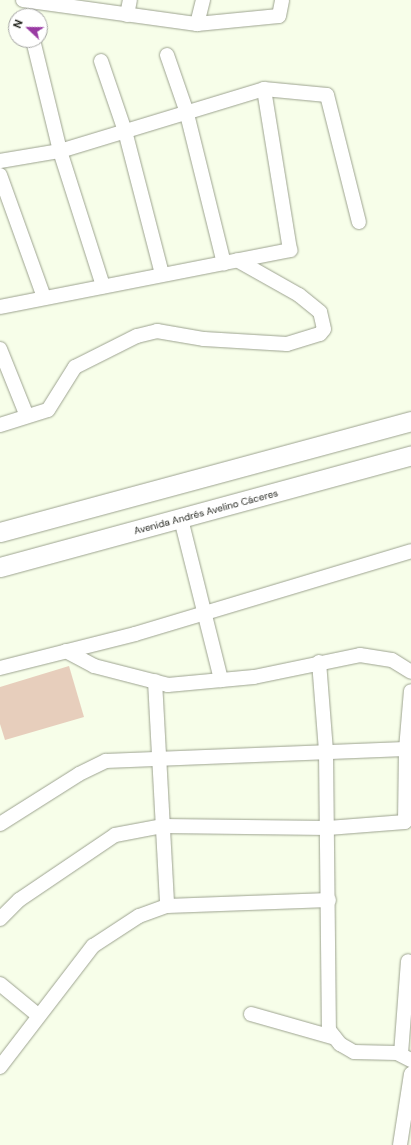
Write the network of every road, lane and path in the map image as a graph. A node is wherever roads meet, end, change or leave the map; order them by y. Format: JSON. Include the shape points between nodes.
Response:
{"nodes":[{"id":1,"x":23,"y":0,"type":"edge"},
{"id":2,"x":130,"y":0,"type":"edge"},
{"id":3,"x":203,"y":0,"type":"edge"},
{"id":4,"x":282,"y":0,"type":"edge"},
{"id":5,"x":60,"y":3,"type":"edge"},
{"id":6,"x":127,"y":16,"type":"junction"},
{"id":7,"x":197,"y":24,"type":"junction"},
{"id":8,"x":35,"y":48,"type":"edge"},
{"id":9,"x":167,"y":55,"type":"dead end"},
{"id":10,"x":101,"y":61,"type":"dead end"},
{"id":11,"x":264,"y":89,"type":"junction"},
{"id":12,"x":186,"y":110,"type":"junction"},
{"id":13,"x":125,"y":131,"type":"junction"},
{"id":14,"x":60,"y":151,"type":"junction"},
{"id":15,"x":0,"y":161,"type":"edge"},
{"id":16,"x":0,"y":175,"type":"edge"},
{"id":17,"x":359,"y":222,"type":"dead end"},
{"id":18,"x":230,"y":261,"type":"junction"},
{"id":19,"x":162,"y":274,"type":"junction"},
{"id":20,"x":103,"y":286,"type":"junction"},
{"id":21,"x":44,"y":297,"type":"junction"},
{"id":22,"x":0,"y":307,"type":"edge"},
{"id":23,"x":0,"y":349,"type":"edge"},
{"id":24,"x":28,"y":416,"type":"junction"},
{"id":25,"x":411,"y":421,"type":"edge"},
{"id":26,"x":0,"y":425,"type":"edge"},
{"id":27,"x":411,"y":455,"type":"edge"},
{"id":28,"x":181,"y":519,"type":"junction"},
{"id":29,"x":0,"y":532,"type":"edge"},
{"id":30,"x":411,"y":551,"type":"edge"},
{"id":31,"x":0,"y":567,"type":"edge"},
{"id":32,"x":202,"y":614,"type":"junction"},
{"id":33,"x":66,"y":652,"type":"junction"},
{"id":34,"x":319,"y":662,"type":"junction"},
{"id":35,"x":0,"y":668,"type":"edge"},
{"id":36,"x":411,"y":672,"type":"edge"},
{"id":37,"x":221,"y":680,"type":"junction"},
{"id":38,"x":155,"y":681,"type":"junction"},
{"id":39,"x":411,"y":691,"type":"edge"},
{"id":40,"x":408,"y":749,"type":"edge"},
{"id":41,"x":326,"y":750,"type":"junction"},
{"id":42,"x":160,"y":758,"type":"junction"},
{"id":43,"x":0,"y":824,"type":"edge"},
{"id":44,"x":163,"y":826,"type":"junction"},
{"id":45,"x":328,"y":828,"type":"junction"},
{"id":46,"x":329,"y":900,"type":"junction"},
{"id":47,"x":167,"y":906,"type":"junction"},
{"id":48,"x":0,"y":919,"type":"edge"},
{"id":49,"x":408,"y":961,"type":"dead end"},
{"id":50,"x":0,"y":984,"type":"edge"},
{"id":51,"x":251,"y":1014,"type":"dead end"},
{"id":52,"x":39,"y":1016,"type":"junction"},
{"id":53,"x":335,"y":1038,"type":"junction"},
{"id":54,"x":406,"y":1057,"type":"edge"},
{"id":55,"x":3,"y":1058,"type":"edge"},
{"id":56,"x":411,"y":1074,"type":"edge"},
{"id":57,"x":400,"y":1145,"type":"edge"}],
"edges":[{"from":1,"to":5,"type":"street"},
{"from":2,"to":6,"type":"street"},
{"from":3,"to":7,"type":"street"},
{"from":4,"to":7,"type":"street","via":[[279,16]]},
{"from":5,"to":6,"type":"street"},
{"from":6,"to":7,"type":"street"},
{"from":8,"to":14,"type":"street"},
{"from":9,"to":12,"type":"street"},
{"from":10,"to":13,"type":"street"},
{"from":11,"to":12,"type":"street"},
{"from":11,"to":17,"type":"street","via":[[327,95]]},
{"from":11,"to":18,"type":"street","via":[[290,250]]},
{"from":12,"to":13,"type":"street"},
{"from":12,"to":18,"type":"street"},
{"from":13,"to":14,"type":"street"},
{"from":13,"to":19,"type":"street"},
{"from":14,"to":15,"type":"street"},
{"from":14,"to":20,"type":"street"},
{"from":16,"to":21,"type":"street"},
{"from":18,"to":19,"type":"street"},
{"from":18,"to":24,"type":"street","via":[[299,295],[320,312],[324,329],[320,334],[287,344],[204,338],[157,331],[137,336],[83,360],[75,367],[48,410]]},
{"from":19,"to":20,"type":"street"},
{"from":20,"to":21,"type":"street"},
{"from":21,"to":22,"type":"street"},
{"from":23,"to":24,"type":"street"},
{"from":24,"to":26,"type":"street"},
{"from":25,"to":29,"type":"street"},
{"from":27,"to":28,"type":"street","name":"Avenida Andrés Avelino Cáceres"},
{"from":28,"to":31,"type":"street","name":"Avenida Andrés Avelino Cáceres"},
{"from":28,"to":32,"type":"street"},
{"from":30,"to":32,"type":"street"},
{"from":32,"to":33,"type":"street"},
{"from":32,"to":37,"type":"street"},
{"from":33,"to":35,"type":"street"},
{"from":33,"to":38,"type":"street","via":[[94,666]]},
{"from":34,"to":36,"type":"street","via":[[360,655],[392,660]]},
{"from":34,"to":37,"type":"street"},
{"from":34,"to":41,"type":"street"},
{"from":37,"to":38,"type":"street","via":[[168,685]]},
{"from":38,"to":42,"type":"street"},
{"from":39,"to":40,"type":"street"},
{"from":40,"to":41,"type":"street"},
{"from":40,"to":45,"type":"street","via":[[405,822]]},
{"from":41,"to":42,"type":"street"},
{"from":41,"to":45,"type":"street"},
{"from":42,"to":43,"type":"street","via":[[106,761],[79,774]]},
{"from":42,"to":44,"type":"street"},
{"from":44,"to":45,"type":"street"},
{"from":44,"to":47,"type":"street"},
{"from":44,"to":48,"type":"street","via":[[115,835],[19,900]]},
{"from":45,"to":46,"type":"street"},
{"from":46,"to":47,"type":"street"},
{"from":46,"to":53,"type":"street","via":[[329,1030]]},
{"from":47,"to":52,"type":"street","via":[[139,916],[93,946]]},
{"from":49,"to":54,"type":"street"},
{"from":50,"to":52,"type":"street"},
{"from":51,"to":53,"type":"street"},
{"from":52,"to":55,"type":"street"},
{"from":53,"to":54,"type":"street","via":[[354,1052]]},
{"from":56,"to":57,"type":"street"}]}
